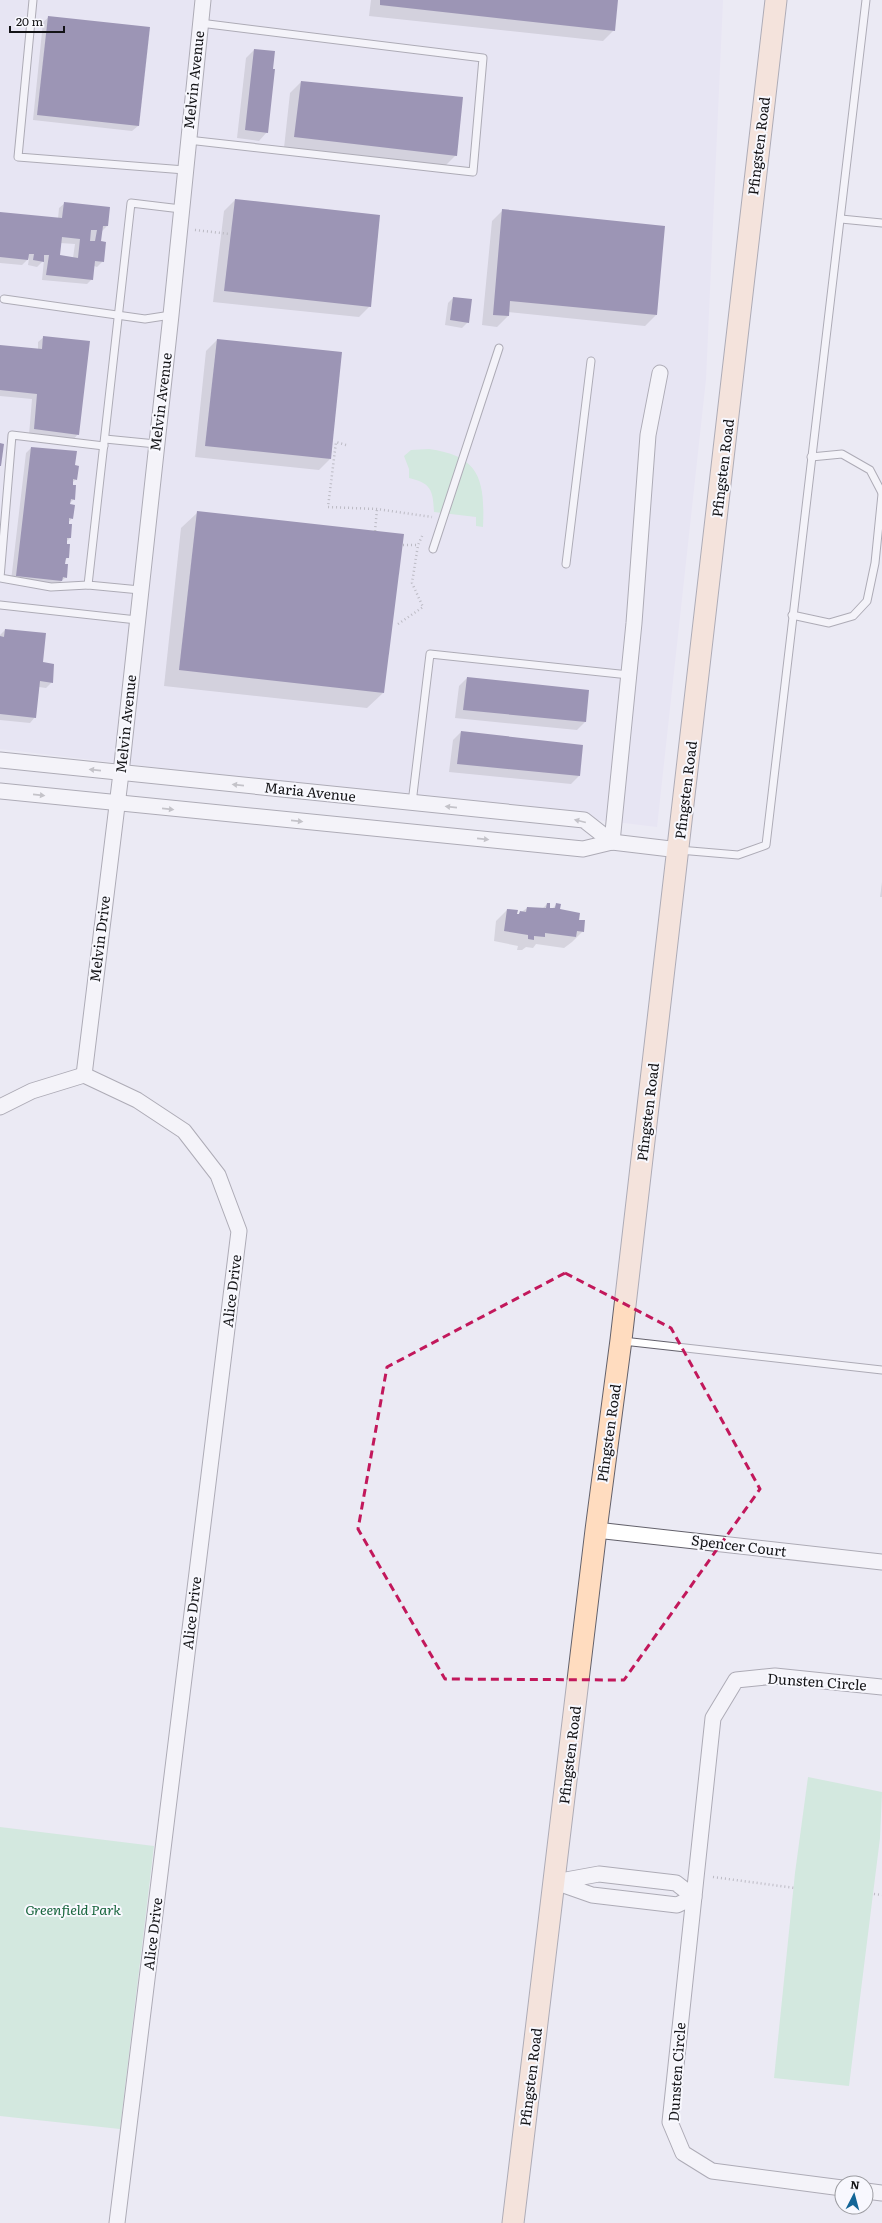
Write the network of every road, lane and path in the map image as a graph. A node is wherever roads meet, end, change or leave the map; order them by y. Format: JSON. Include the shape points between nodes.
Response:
{"nodes":[{"id":1,"x":33,"y":0,"type":"edge"},
{"id":2,"x":203,"y":0,"type":"edge"},
{"id":3,"x":776,"y":0,"type":"edge"},
{"id":4,"x":866,"y":0,"type":"edge"},
{"id":5,"x":200,"y":23,"type":"junction"},
{"id":6,"x":188,"y":140,"type":"junction"},
{"id":7,"x":185,"y":170,"type":"junction"},
{"id":8,"x":181,"y":209,"type":"junction"},
{"id":9,"x":841,"y":219,"type":"junction"},
{"id":10,"x":882,"y":223,"type":"edge"},
{"id":11,"x":179,"y":228,"type":"junction"},
{"id":12,"x":230,"y":234,"type":"dead end"},
{"id":13,"x":4,"y":300,"type":"dead end"},
{"id":14,"x":171,"y":315,"type":"junction"},
{"id":15,"x":118,"y":316,"type":"junction"},
{"id":16,"x":499,"y":348,"type":"dead end"},
{"id":17,"x":591,"y":361,"type":"dead end"},
{"id":18,"x":660,"y":373,"type":"dead end"},
{"id":19,"x":104,"y":443,"type":"junction"},
{"id":20,"x":156,"y":444,"type":"junction"},
{"id":21,"x":346,"y":445,"type":"dead end"},
{"id":22,"x":811,"y":457,"type":"junction"},
{"id":23,"x":882,"y":494,"type":"edge"},
{"id":24,"x":377,"y":509,"type":"junction"},
{"id":25,"x":430,"y":522,"type":"dead end"},
{"id":26,"x":375,"y":531,"type":"dead end"},
{"id":27,"x":424,"y":533,"type":"dead end"},
{"id":28,"x":403,"y":545,"type":"dead end"},
{"id":29,"x":418,"y":545,"type":"junction"},
{"id":30,"x":433,"y":549,"type":"dead end"},
{"id":31,"x":566,"y":564,"type":"dead end"},
{"id":32,"x":88,"y":585,"type":"junction"},
{"id":33,"x":140,"y":590,"type":"junction"},
{"id":34,"x":0,"y":605,"type":"edge"},
{"id":35,"x":792,"y":615,"type":"junction"},
{"id":36,"x":137,"y":620,"type":"junction"},
{"id":37,"x":398,"y":624,"type":"dead end"},
{"id":38,"x":629,"y":675,"type":"junction"},
{"id":39,"x":0,"y":760,"type":"edge"},
{"id":40,"x":121,"y":773,"type":"junction"},
{"id":41,"x":0,"y":790,"type":"edge"},
{"id":42,"x":412,"y":803,"type":"junction"},
{"id":43,"x":116,"y":804,"type":"junction"},
{"id":44,"x":612,"y":842,"type":"junction"},
{"id":45,"x":678,"y":850,"type":"junction"},
{"id":46,"x":84,"y":1075,"type":"junction"},
{"id":47,"x":0,"y":1107,"type":"edge"},
{"id":48,"x":621,"y":1340,"type":"junction"},
{"id":49,"x":882,"y":1370,"type":"edge"},
{"id":50,"x":596,"y":1530,"type":"junction"},
{"id":51,"x":882,"y":1562,"type":"edge"},
{"id":52,"x":882,"y":1687,"type":"edge"},
{"id":53,"x":696,"y":1875,"type":"junction"},
{"id":54,"x":555,"y":1882,"type":"junction"},
{"id":55,"x":795,"y":1888,"type":"dead end"},
{"id":56,"x":874,"y":1894,"type":"dead end"},
{"id":57,"x":882,"y":1895,"type":"edge"},
{"id":58,"x":694,"y":1896,"type":"junction"},
{"id":59,"x":834,"y":2187,"type":"edge"},
{"id":60,"x":117,"y":2223,"type":"edge"},
{"id":61,"x":513,"y":2223,"type":"edge"}],
"edges":[{"from":1,"to":7,"type":"lane","via":[[18,157]]},
{"from":2,"to":5,"type":"street","name":"Melvin Avenue"},
{"from":3,"to":45,"type":"main road","name":"Pfingsten Road"},
{"from":4,"to":9,"type":"lane"},
{"from":5,"to":6,"type":"street","name":"Melvin Avenue"},
{"from":5,"to":6,"type":"lane","via":[[483,58],[473,172]]},
{"from":6,"to":7,"type":"street","name":"Melvin Avenue"},
{"from":7,"to":8,"type":"street","name":"Melvin Avenue"},
{"from":8,"to":11,"type":"street","name":"Melvin Avenue"},
{"from":8,"to":15,"type":"lane","via":[[131,203]]},
{"from":9,"to":10,"type":"lane"},
{"from":9,"to":22,"type":"lane"},
{"from":11,"to":12,"type":"path"},
{"from":11,"to":14,"type":"street","name":"Melvin Avenue"},
{"from":13,"to":15,"type":"lane"},
{"from":14,"to":15,"type":"lane","via":[[145,319]]},
{"from":14,"to":20,"type":"street","name":"Melvin Avenue"},
{"from":15,"to":19,"type":"lane"},
{"from":16,"to":30,"type":"lane"},
{"from":17,"to":31,"type":"lane"},
{"from":18,"to":38,"type":"street","via":[[648,435]]},
{"from":19,"to":20,"type":"lane"},
{"from":19,"to":32,"type":"lane"},
{"from":19,"to":32,"type":"lane","via":[[12,435],[0,578],[51,587]]},
{"from":20,"to":33,"type":"street","name":"Melvin Avenue"},
{"from":21,"to":24,"type":"path","via":[[336,442],[328,507]]},
{"from":22,"to":23,"type":"lane","via":[[842,454],[870,470]]},
{"from":22,"to":35,"type":"lane"},
{"from":23,"to":35,"type":"lane","via":[[875,562],[867,601],[853,616],[829,623]]},
{"from":24,"to":25,"type":"path","via":[[432,517]]},
{"from":24,"to":26,"type":"path"},
{"from":27,"to":29,"type":"path"},
{"from":28,"to":29,"type":"path"},
{"from":29,"to":37,"type":"path","via":[[412,583],[423,607]]},
{"from":32,"to":33,"type":"lane"},
{"from":33,"to":36,"type":"street","name":"Melvin Avenue"},
{"from":34,"to":36,"type":"lane"},
{"from":35,"to":45,"type":"lane","via":[[766,845],[738,855]]},
{"from":36,"to":40,"type":"street","name":"Melvin Avenue"},
{"from":38,"to":42,"type":"lane","via":[[430,654]]},
{"from":38,"to":44,"type":"street"},
{"from":40,"to":39,"type":"street","name":"Maria Avenue","one_way":true},
{"from":42,"to":40,"type":"street","name":"Maria Avenue","one_way":true},
{"from":40,"to":43,"type":"street","name":"Melvin Avenue"},
{"from":41,"to":43,"type":"street","one_way":true},
{"from":44,"to":42,"type":"street","name":"Maria Avenue","one_way":true,"via":[[584,820]]},
{"from":43,"to":44,"type":"street","one_way":true,"via":[[583,849]]},
{"from":43,"to":46,"type":"street","name":"Melvin Drive"},
{"from":44,"to":45,"type":"street"},
{"from":45,"to":48,"type":"main road","name":"Pfingsten Road"},
{"from":46,"to":47,"type":"street","via":[[32,1091]]},
{"from":46,"to":60,"type":"street","name":"Alice Drive","via":[[137,1100],[184,1131],[218,1176],[239,1231]]},
{"from":48,"to":49,"type":"lane"},
{"from":48,"to":50,"type":"main road","name":"Pfingsten Road"},
{"from":50,"to":51,"type":"street","name":"Spencer Court"},
{"from":50,"to":54,"type":"main road","name":"Pfingsten Road"},
{"from":52,"to":53,"type":"street","name":"Dunsten Circle","via":[[775,1676],[736,1680],[713,1718]]},
{"from":53,"to":55,"type":"path"},
{"from":53,"to":58,"type":"street","name":"Dunsten Circle"},
{"from":54,"to":58,"type":"street","via":[[592,1896],[677,1905]]},
{"from":54,"to":58,"type":"street","via":[[599,1874],[676,1883]]},
{"from":54,"to":61,"type":"main road","name":"Pfingsten Road"},
{"from":56,"to":57,"type":"path"},
{"from":58,"to":59,"type":"street","name":"Dunsten Circle","via":[[670,2122],[682,2153],[712,2171]]}]}
